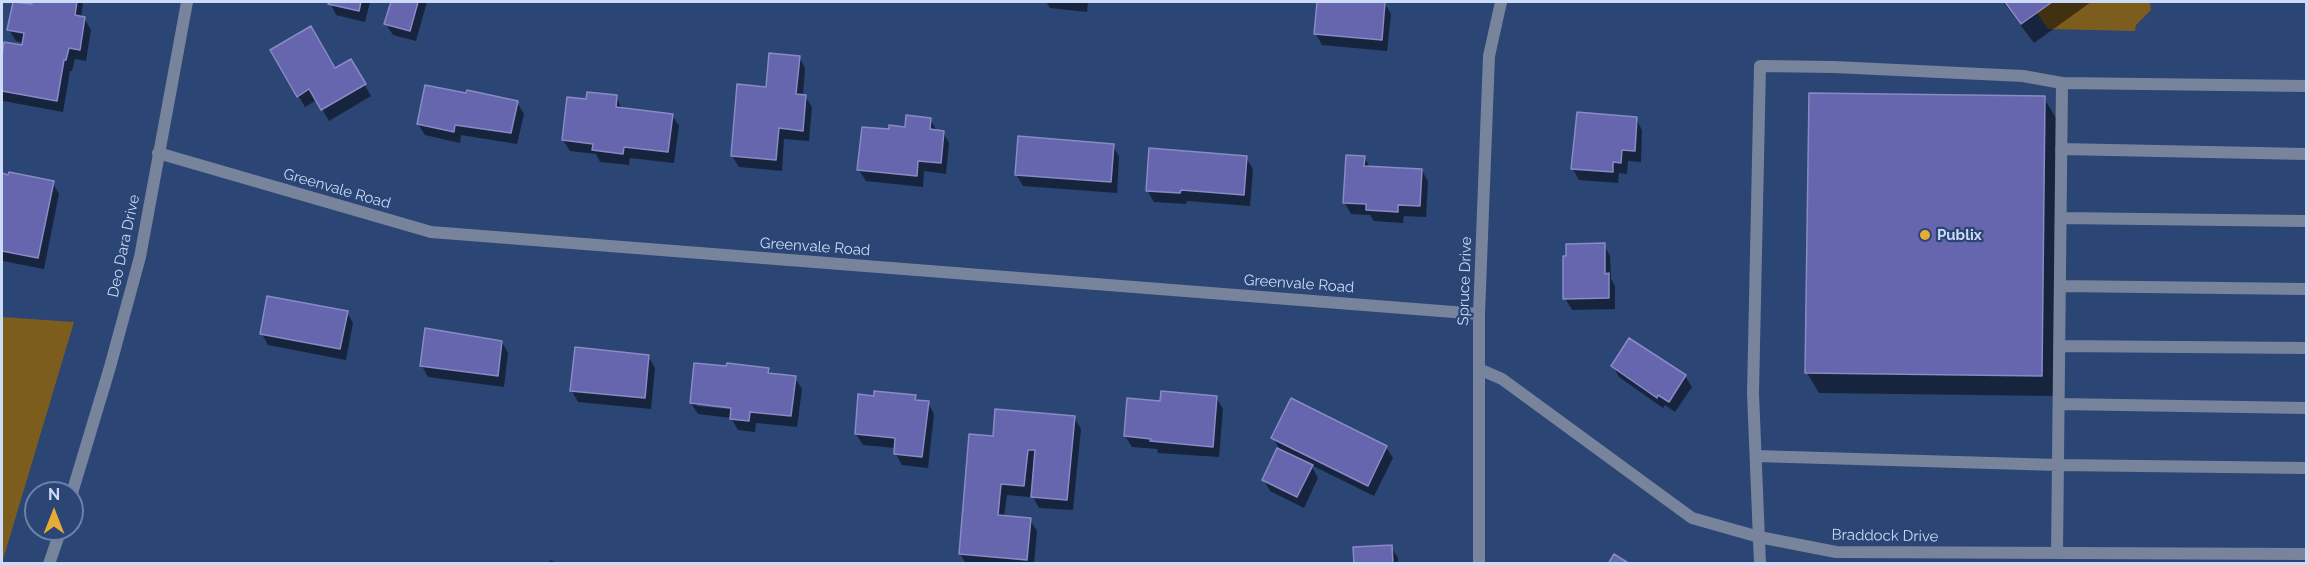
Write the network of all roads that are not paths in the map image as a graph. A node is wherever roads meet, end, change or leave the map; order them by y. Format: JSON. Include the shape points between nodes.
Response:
{"nodes":[{"id":1,"x":187,"y":2,"type":"edge"},
{"id":2,"x":1501,"y":2,"type":"edge"},
{"id":3,"x":2062,"y":84,"type":"junction"},
{"id":4,"x":2307,"y":86,"type":"edge"},
{"id":5,"x":2061,"y":149,"type":"junction"},
{"id":6,"x":159,"y":153,"type":"junction"},
{"id":7,"x":2307,"y":154,"type":"edge"},
{"id":8,"x":2061,"y":218,"type":"junction"},
{"id":9,"x":2307,"y":220,"type":"edge"},
{"id":10,"x":2060,"y":286,"type":"junction"},
{"id":11,"x":2307,"y":289,"type":"edge"},
{"id":12,"x":1479,"y":314,"type":"junction"},
{"id":13,"x":2059,"y":346,"type":"junction"},
{"id":14,"x":2307,"y":348,"type":"edge"},
{"id":15,"x":1479,"y":369,"type":"junction"},
{"id":16,"x":2059,"y":404,"type":"junction"},
{"id":17,"x":2307,"y":408,"type":"edge"},
{"id":18,"x":1756,"y":456,"type":"junction"},
{"id":19,"x":2058,"y":465,"type":"junction"},
{"id":20,"x":2307,"y":468,"type":"edge"},
{"id":21,"x":76,"y":481,"type":"edge"},
{"id":22,"x":1759,"y":537,"type":"junction"},
{"id":23,"x":57,"y":541,"type":"edge"},
{"id":24,"x":2057,"y":553,"type":"junction"},
{"id":25,"x":2307,"y":554,"type":"edge"},
{"id":26,"x":2019,"y":558,"type":"edge"},
{"id":27,"x":2240,"y":558,"type":"edge"},
{"id":28,"x":50,"y":564,"type":"edge"},
{"id":29,"x":1479,"y":564,"type":"edge"},
{"id":30,"x":1760,"y":564,"type":"edge"}],
"edges":[{"from":1,"to":6,"type":"street","name":"Deo Dara Drive"},
{"from":2,"to":12,"type":"street","name":"Spruce Drive","via":[[1488,56]]},
{"from":3,"to":4,"type":"street"},
{"from":3,"to":5,"type":"street"},
{"from":3,"to":18,"type":"street","via":[[2023,76],[1760,66],[1753,393]]},
{"from":5,"to":7,"type":"street"},
{"from":5,"to":8,"type":"street"},
{"from":6,"to":12,"type":"street","name":"Greenvale Road","via":[[431,232]]},
{"from":6,"to":21,"type":"street","name":"Deo Dara Drive","via":[[140,257]]},
{"from":8,"to":9,"type":"street"},
{"from":8,"to":10,"type":"street"},
{"from":10,"to":11,"type":"street"},
{"from":10,"to":13,"type":"street"},
{"from":12,"to":15,"type":"street","name":"Spruce Drive"},
{"from":13,"to":14,"type":"street"},
{"from":13,"to":16,"type":"street"},
{"from":15,"to":22,"type":"street","name":"Braddock Drive","via":[[1502,379],[1692,518]]},
{"from":15,"to":29,"type":"street","name":"Spruce Drive"},
{"from":16,"to":17,"type":"street"},
{"from":16,"to":19,"type":"street"},
{"from":18,"to":19,"type":"street"},
{"from":18,"to":22,"type":"street"},
{"from":19,"to":20,"type":"street"},
{"from":19,"to":24,"type":"street"},
{"from":22,"to":26,"type":"street","name":"Braddock Drive","via":[[1836,552]]},
{"from":22,"to":30,"type":"street"},
{"from":23,"to":28,"type":"street"},
{"from":24,"to":26,"type":"street","name":"Braddock Drive"},
{"from":24,"to":27,"type":"street","name":"Braddock Drive"},
{"from":25,"to":27,"type":"street","name":"Braddock Drive"}]}
